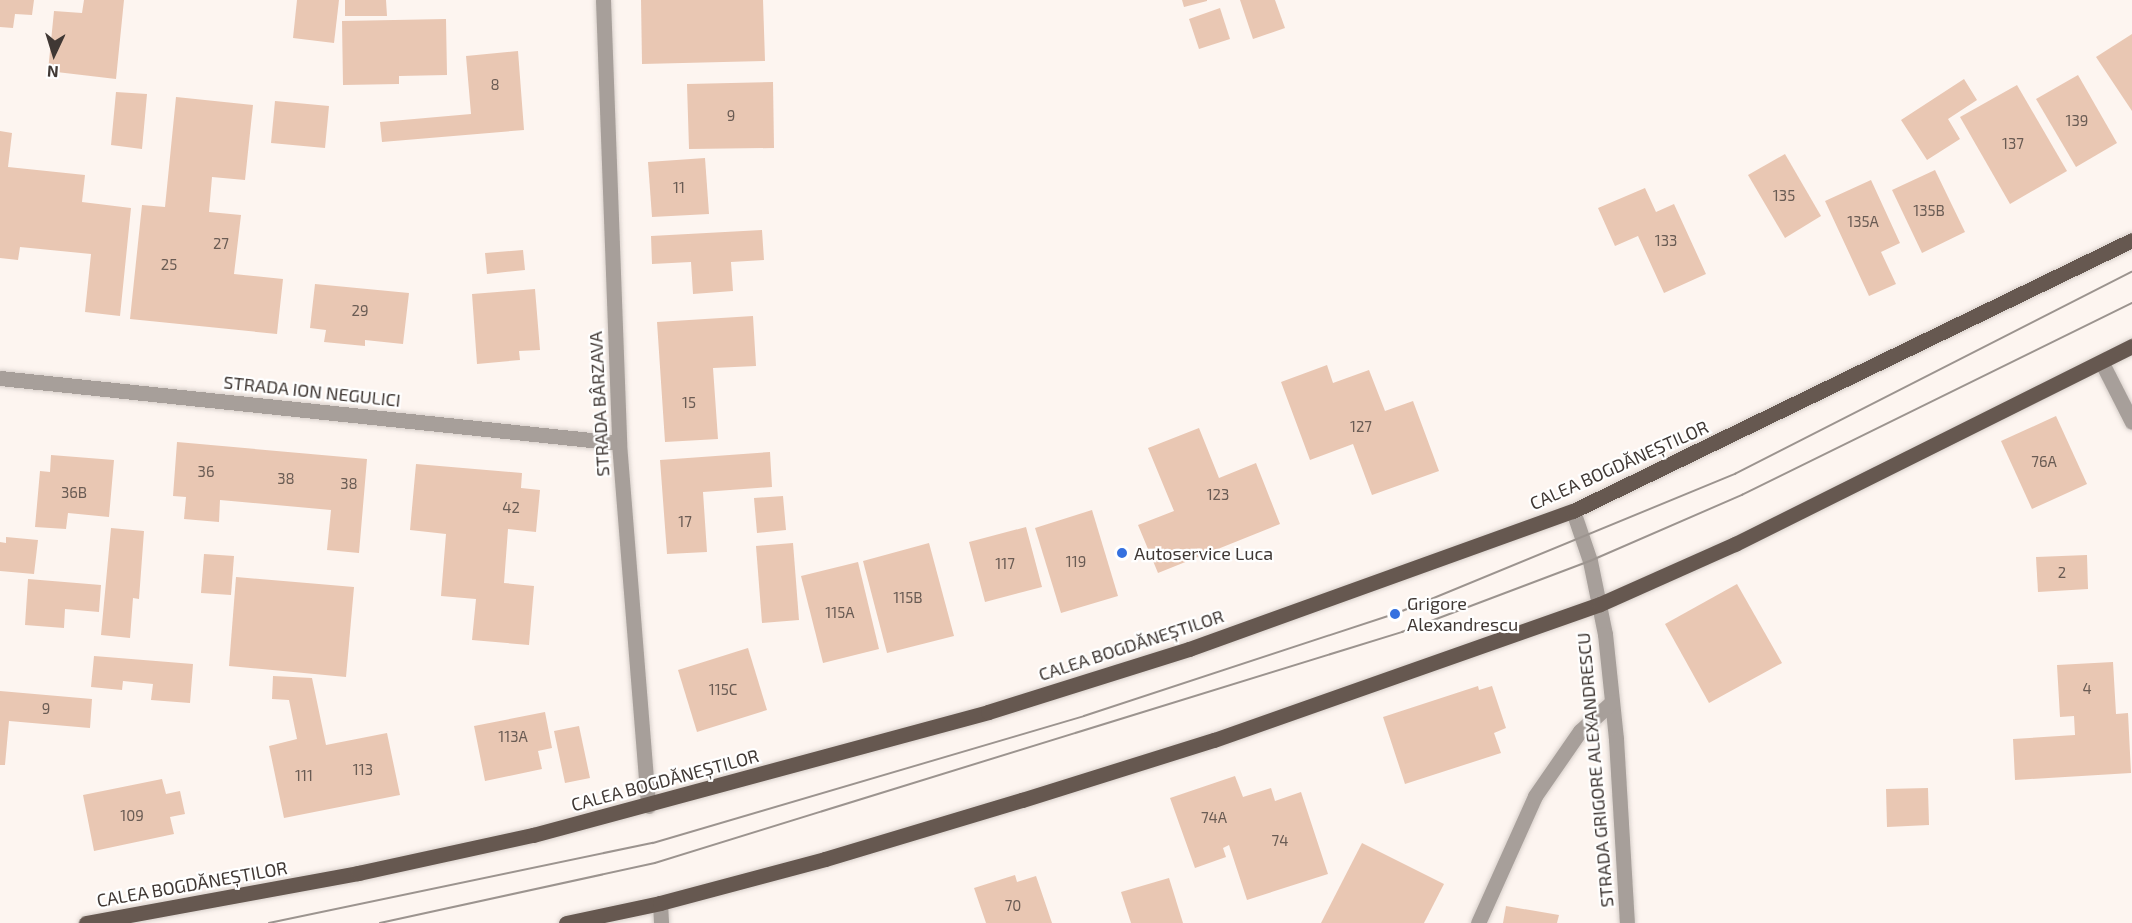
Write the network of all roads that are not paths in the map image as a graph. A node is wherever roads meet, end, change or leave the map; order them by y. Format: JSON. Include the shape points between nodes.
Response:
{"nodes":[{"id":1,"x":603,"y":0,"type":"edge"},
{"id":2,"x":2132,"y":240,"type":"edge"},
{"id":3,"x":2132,"y":346,"type":"edge"},
{"id":4,"x":2102,"y":363,"type":"junction"},
{"id":5,"x":0,"y":378,"type":"edge"},
{"id":6,"x":2132,"y":422,"type":"edge"},
{"id":7,"x":619,"y":443,"type":"junction"},
{"id":8,"x":1573,"y":511,"type":"junction"},
{"id":9,"x":1600,"y":604,"type":"junction"},
{"id":10,"x":1612,"y":702,"type":"junction"},
{"id":11,"x":648,"y":806,"type":"junction"},
{"id":12,"x":660,"y":903,"type":"junction"},
{"id":13,"x":86,"y":923,"type":"edge"},
{"id":14,"x":566,"y":923,"type":"edge"},
{"id":15,"x":661,"y":923,"type":"edge"},
{"id":16,"x":1478,"y":923,"type":"edge"},
{"id":17,"x":1627,"y":923,"type":"edge"}],
"edges":[{"from":1,"to":7,"type":"street","name":"STRADA BÂRZAVA"},
{"from":2,"to":8,"type":"main road","name":"CALEA BOGDĂNEȘTILOR"},
{"from":3,"to":4,"type":"main road"},
{"from":4,"to":6,"type":"street"},
{"from":4,"to":9,"type":"main road","via":[[1745,539]]},
{"from":5,"to":7,"type":"street","name":"STRADA ION NEGULICI"},
{"from":7,"to":11,"type":"street","name":"STRADA BÂRZAVA"},
{"from":8,"to":9,"type":"street","name":"STRADA GRIGORE ALEXANDRESCU"},
{"from":8,"to":11,"type":"main road","name":"CALEA BOGDĂNEȘTILOR","via":[[1189,649],[988,712]]},
{"from":9,"to":10,"type":"street","name":"STRADA GRIGORE ALEXANDRESCU"},
{"from":9,"to":12,"type":"main road","via":[[1203,744],[825,860]]},
{"from":10,"to":16,"type":"street","via":[[1580,731],[1535,796]]},
{"from":10,"to":17,"type":"street","name":"STRADA GRIGORE ALEXANDRESCU"},
{"from":11,"to":13,"type":"main road","name":"CALEA BOGDĂNEȘTILOR","via":[[358,873]]},
{"from":12,"to":14,"type":"main road"},
{"from":12,"to":15,"type":"street"}]}
